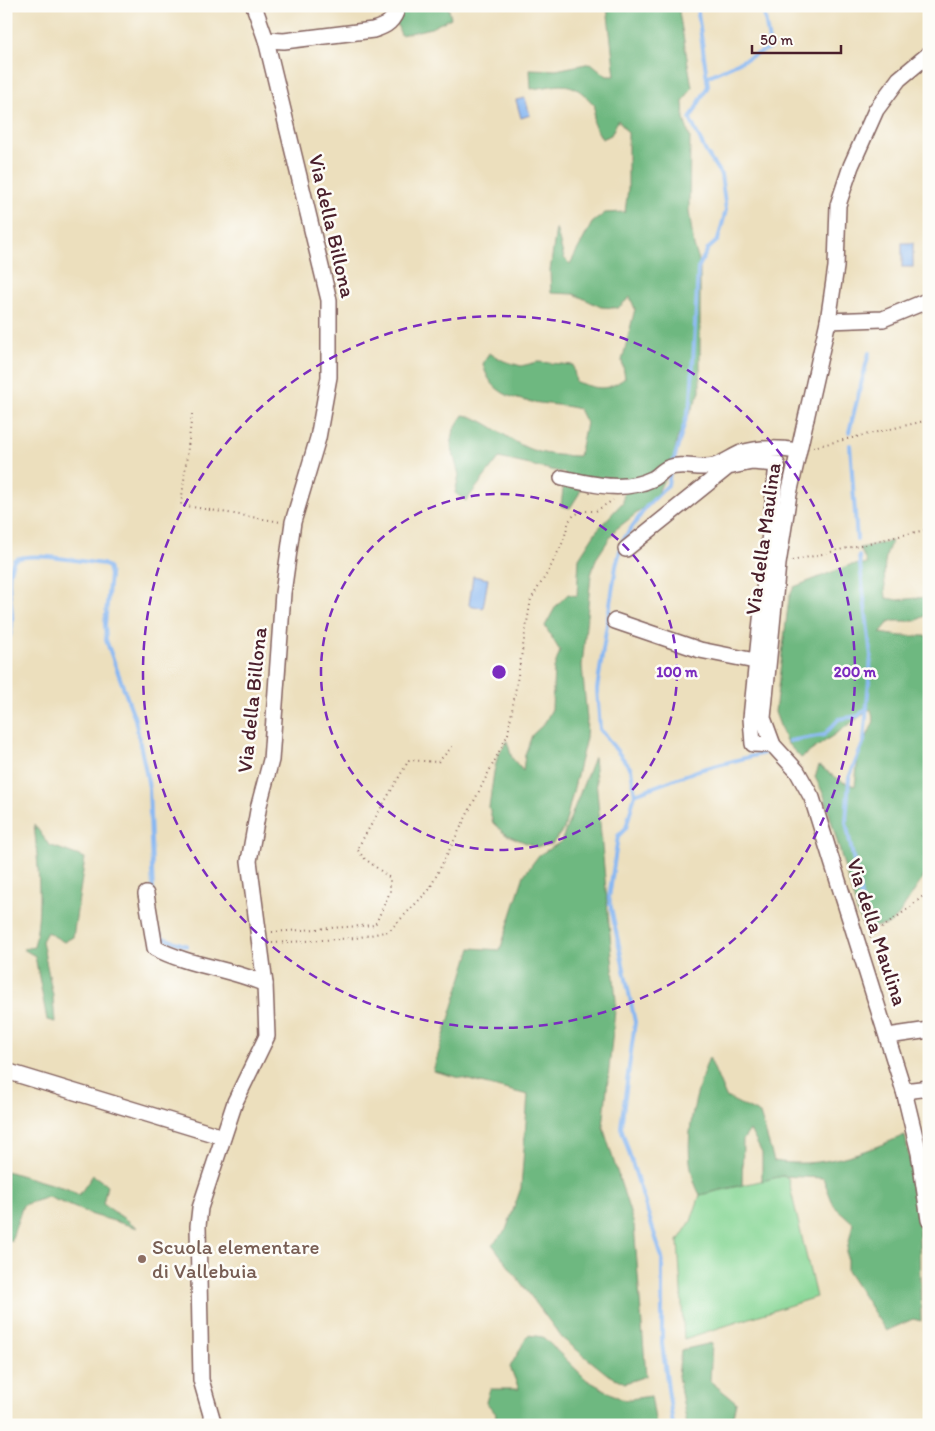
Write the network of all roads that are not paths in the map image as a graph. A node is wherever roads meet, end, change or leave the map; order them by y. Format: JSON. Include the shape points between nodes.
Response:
{"nodes":[{"id":1,"x":254,"y":6,"type":"edge"},
{"id":2,"x":398,"y":6,"type":"edge"},
{"id":3,"x":266,"y":40,"type":"junction"},
{"id":4,"x":929,"y":54,"type":"edge"},
{"id":5,"x":929,"y":300,"type":"edge"},
{"id":6,"x":828,"y":321,"type":"junction"},
{"id":7,"x":798,"y":451,"type":"junction"},
{"id":8,"x":562,"y":478,"type":"dead end"},
{"id":9,"x":626,"y":549,"type":"dead end"},
{"id":10,"x":615,"y":621,"type":"dead end"},
{"id":11,"x":762,"y":663,"type":"junction"},
{"id":12,"x":146,"y":894,"type":"dead end"},
{"id":13,"x":265,"y":984,"type":"junction"},
{"id":14,"x":929,"y":1030,"type":"edge"},
{"id":15,"x":888,"y":1036,"type":"junction"},
{"id":16,"x":6,"y":1072,"type":"edge"},
{"id":17,"x":929,"y":1088,"type":"edge"},
{"id":18,"x":904,"y":1091,"type":"junction"},
{"id":19,"x":224,"y":1137,"type":"junction"},
{"id":20,"x":929,"y":1220,"type":"edge"},
{"id":21,"x":214,"y":1425,"type":"edge"}],
"edges":[{"from":1,"to":3,"type":"street","name":"Via della Billona"},
{"from":2,"to":3,"type":"street","via":[[386,26],[373,30],[284,41]]},
{"from":3,"to":13,"type":"street","name":"Via della Billona","via":[[329,300],[329,377],[318,438],[293,524],[283,593],[272,760],[259,805],[249,861]]},
{"from":4,"to":6,"type":"street","name":"Via della Maulina","via":[[899,80],[883,100],[851,166],[838,205],[836,267]]},
{"from":5,"to":6,"type":"street","via":[[883,318]]},
{"from":6,"to":7,"type":"street","name":"Via della Maulina"},
{"from":7,"to":8,"type":"street","via":[[771,448],[742,453],[715,466],[675,467],[653,479],[628,486],[608,487]]},
{"from":7,"to":11,"type":"street","name":"Via della Maulina"},
{"from":9,"to":11,"type":"street","via":[[728,467],[752,462],[777,464]]},
{"from":10,"to":11,"type":"street","via":[[700,650]]},
{"from":11,"to":15,"type":"street","name":"Via della Maulina","via":[[763,718],[774,745],[797,771],[812,798]]},
{"from":12,"to":13,"type":"street","via":[[155,948],[238,972]]},
{"from":13,"to":19,"type":"street","name":"Via della Billona","via":[[267,1036],[235,1102]]},
{"from":14,"to":15,"type":"street","name":"Via della Maulina"},
{"from":15,"to":18,"type":"street","name":"Via della Maulina"},
{"from":16,"to":19,"type":"street"},
{"from":17,"to":18,"type":"street"},
{"from":18,"to":20,"type":"street","name":"Via della Maulina","via":[[919,1153]]},
{"from":19,"to":21,"type":"street","name":"Via della Billona","via":[[200,1208],[198,1226],[201,1380]]}]}
